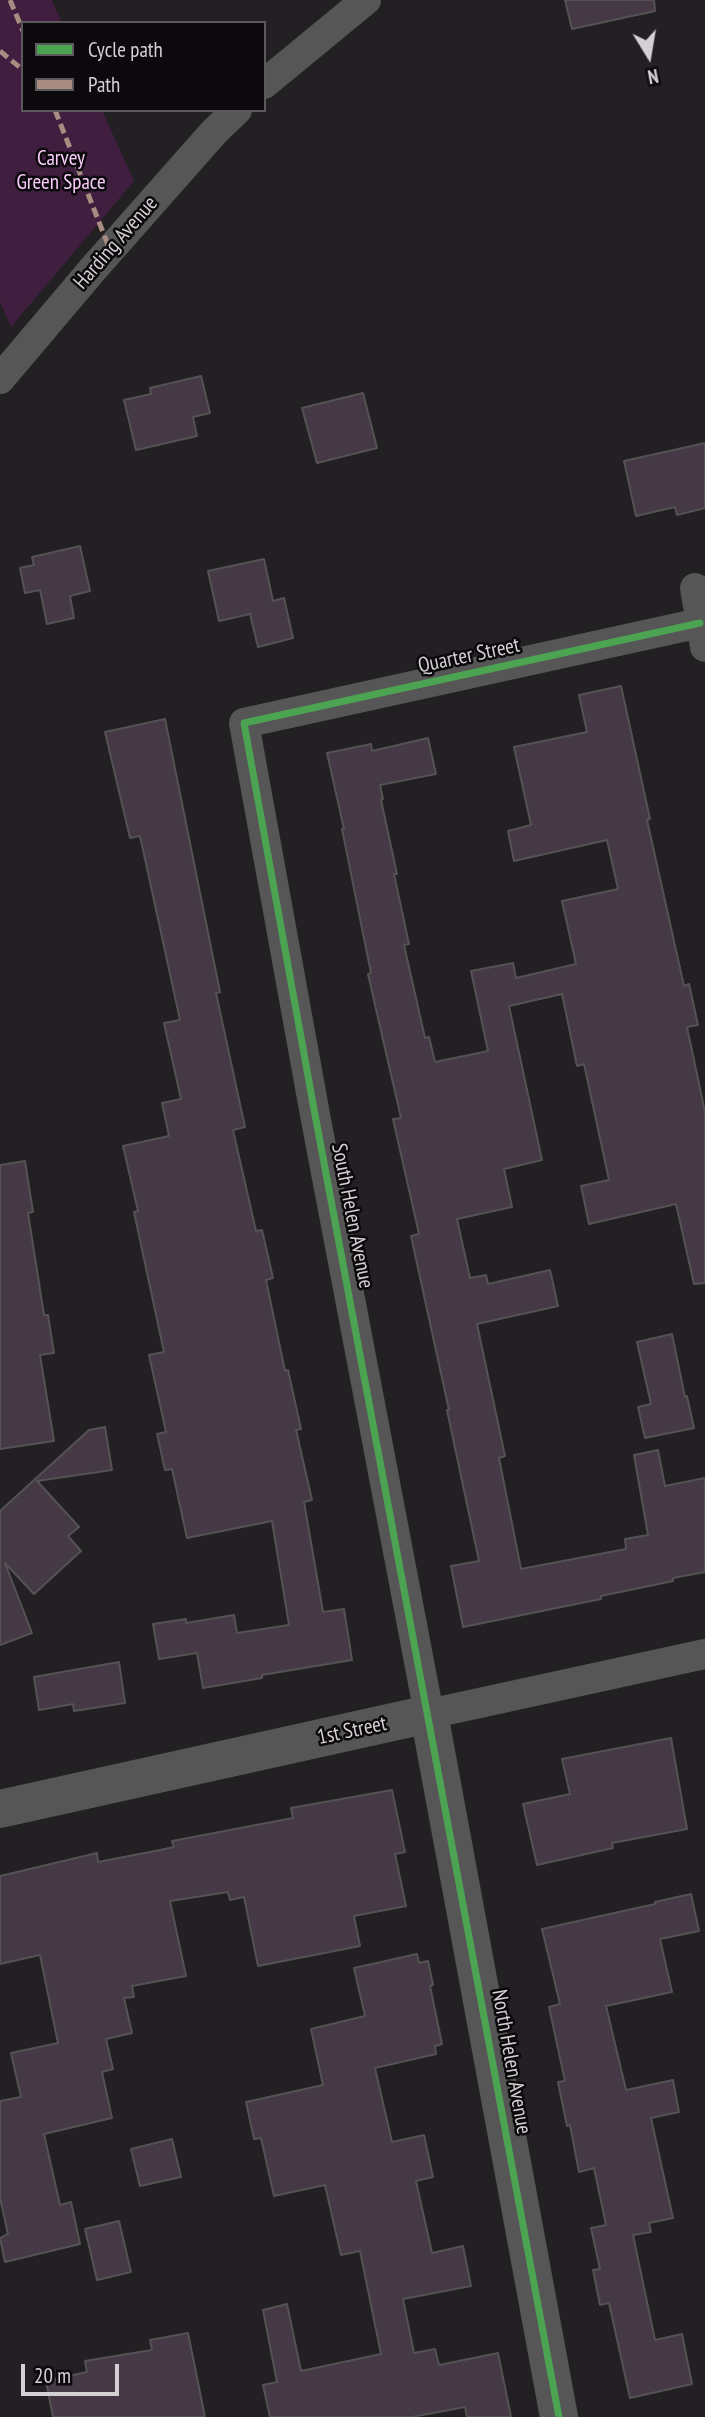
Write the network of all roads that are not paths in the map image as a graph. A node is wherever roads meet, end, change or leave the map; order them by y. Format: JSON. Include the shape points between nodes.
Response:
{"nodes":[{"id":1,"x":366,"y":0,"type":"edge"},
{"id":2,"x":266,"y":82,"type":"edge"},
{"id":3,"x":235,"y":112,"type":"edge"},
{"id":4,"x":0,"y":379,"type":"edge"},
{"id":5,"x":695,"y":588,"type":"dead end"},
{"id":6,"x":703,"y":635,"type":"edge"},
{"id":7,"x":244,"y":723,"type":"joint"},
{"id":8,"x":705,"y":1654,"type":"edge"},
{"id":9,"x":429,"y":1714,"type":"junction"},
{"id":10,"x":0,"y":1809,"type":"edge"},
{"id":11,"x":559,"y":2417,"type":"edge"}],
"edges":[{"from":1,"to":2,"type":"street"},
{"from":3,"to":4,"type":"street","name":"Harding Avenue"},
{"from":5,"to":6,"type":"street"},
{"from":6,"to":7,"type":"street","name":"Quarter Street"},
{"from":7,"to":9,"type":"street","name":"South Helen Avenue"},
{"from":8,"to":9,"type":"street","name":"1st Street"},
{"from":9,"to":10,"type":"street","name":"1st Street"},
{"from":9,"to":11,"type":"street","name":"North Helen Avenue"}]}
